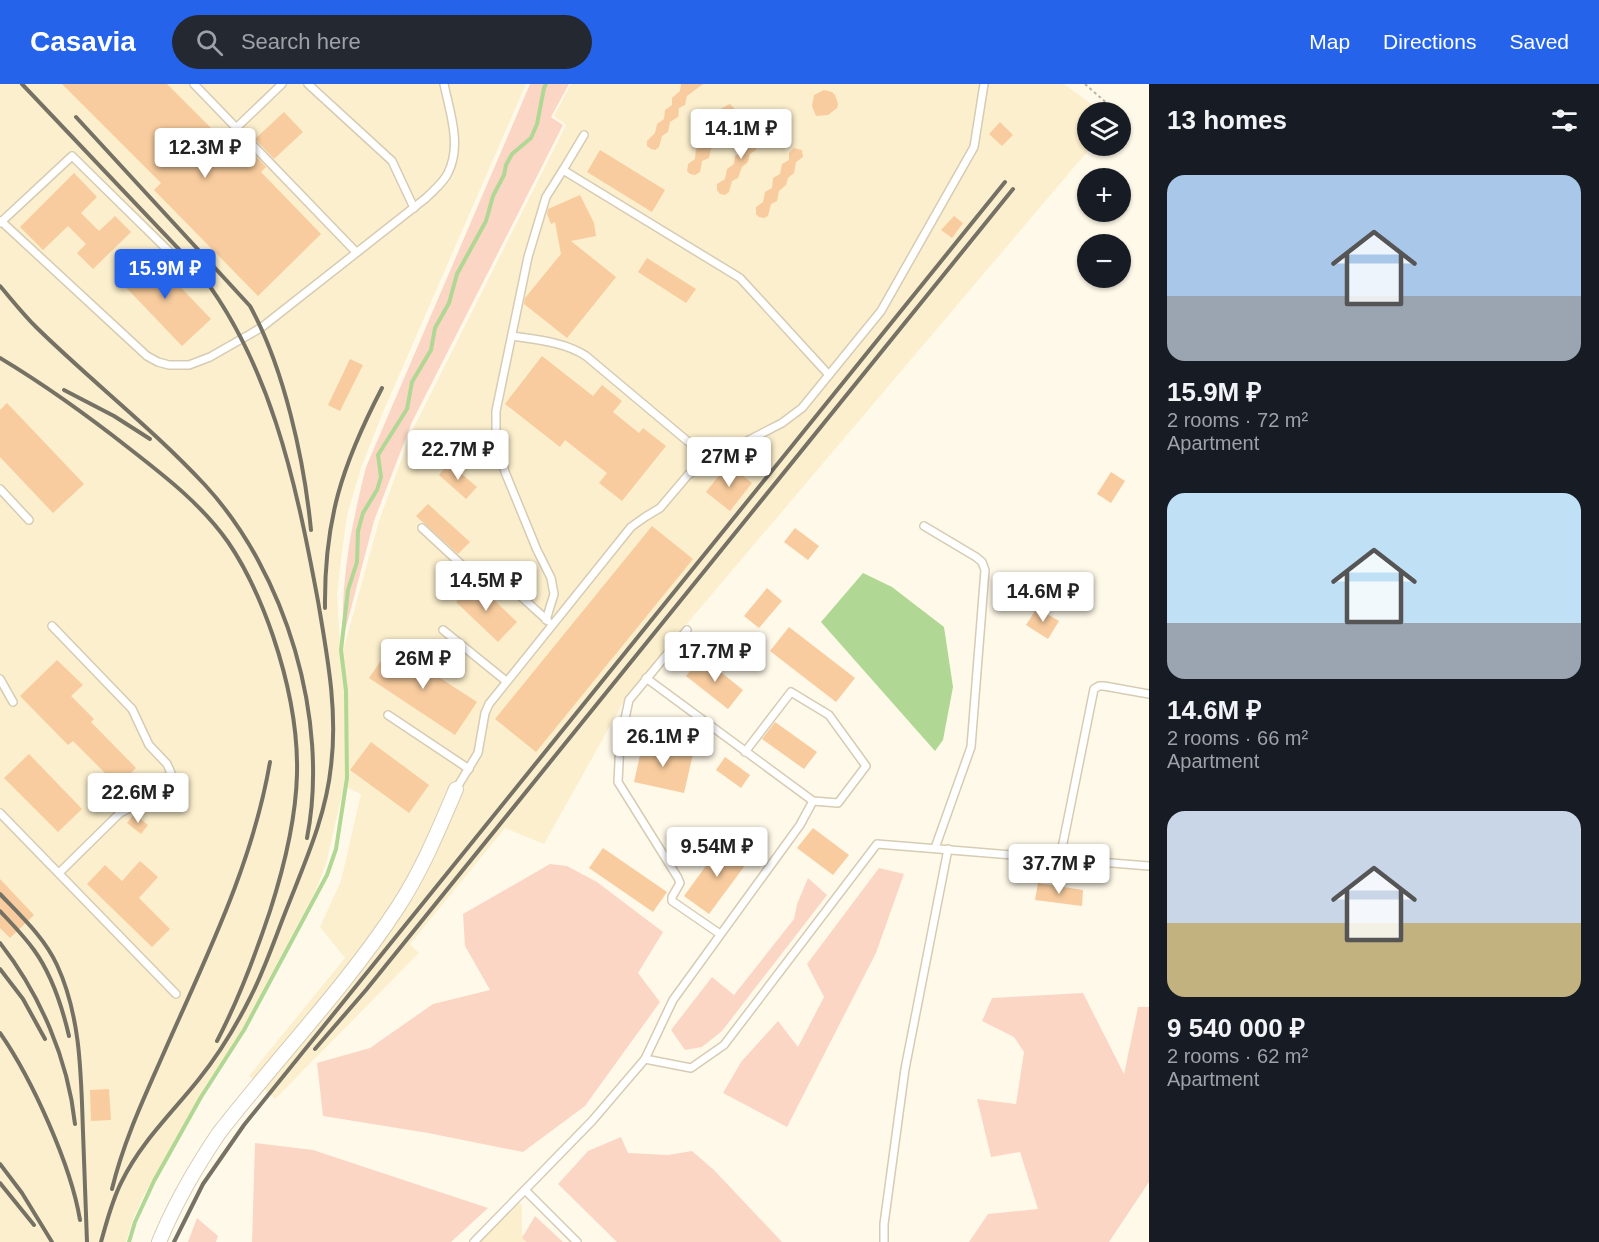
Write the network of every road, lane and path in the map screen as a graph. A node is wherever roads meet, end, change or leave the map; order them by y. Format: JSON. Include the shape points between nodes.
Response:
{"nodes":[{"id":1,"x":194,"y":84,"type":"edge"},
{"id":2,"x":282,"y":84,"type":"edge"},
{"id":3,"x":308,"y":84,"type":"edge"},
{"id":4,"x":444,"y":84,"type":"edge"},
{"id":5,"x":984,"y":84,"type":"edge"},
{"id":6,"x":1085,"y":84,"type":"edge"},
{"id":7,"x":1105,"y":102,"type":"edge"},
{"id":8,"x":236,"y":128,"type":"junction"},
{"id":9,"x":584,"y":135,"type":"dead end"},
{"id":10,"x":563,"y":170,"type":"junction"},
{"id":11,"x":414,"y":208,"type":"junction"},
{"id":12,"x":1,"y":222,"type":"edge"},
{"id":13,"x":356,"y":252,"type":"junction"},
{"id":14,"x":190,"y":272,"type":"dead end"},
{"id":15,"x":512,"y":336,"type":"junction"},
{"id":16,"x":829,"y":375,"type":"junction"},
{"id":17,"x":710,"y":460,"type":"junction"},
{"id":18,"x":0,"y":489,"type":"edge"},
{"id":19,"x":29,"y":520,"type":"dead end"},
{"id":20,"x":924,"y":526,"type":"dead end"},
{"id":21,"x":422,"y":528,"type":"dead end"},
{"id":22,"x":549,"y":622,"type":"junction"},
{"id":23,"x":52,"y":626,"type":"dead end"},
{"id":24,"x":443,"y":630,"type":"dead end"},
{"id":25,"x":687,"y":630,"type":"dead end"},
{"id":26,"x":646,"y":678,"type":"junction"},
{"id":27,"x":0,"y":679,"type":"edge"},
{"id":28,"x":506,"y":681,"type":"junction"},
{"id":29,"x":1149,"y":694,"type":"edge"},
{"id":30,"x":13,"y":702,"type":"dead end"},
{"id":31,"x":388,"y":715,"type":"dead end"},
{"id":32,"x":746,"y":752,"type":"junction"},
{"id":33,"x":470,"y":768,"type":"junction"},
{"id":34,"x":456,"y":789,"type":"joint"},
{"id":35,"x":813,"y":801,"type":"junction"},
{"id":36,"x":0,"y":813,"type":"edge"},
{"id":37,"x":935,"y":848,"type":"junction"},
{"id":38,"x":948,"y":849,"type":"junction"},
{"id":39,"x":1060,"y":858,"type":"junction"},
{"id":40,"x":1149,"y":866,"type":"edge"},
{"id":41,"x":58,"y":873,"type":"junction"},
{"id":42,"x":720,"y":934,"type":"junction"},
{"id":43,"x":176,"y":994,"type":"dead end"},
{"id":44,"x":645,"y":1059,"type":"junction"},
{"id":45,"x":525,"y":1190,"type":"junction"},
{"id":46,"x":159,"y":1242,"type":"edge"},
{"id":47,"x":474,"y":1242,"type":"edge"},
{"id":48,"x":577,"y":1242,"type":"edge"},
{"id":49,"x":884,"y":1242,"type":"edge"}],
"edges":[{"from":1,"to":8,"type":"lane"},
{"from":2,"to":8,"type":"lane"},
{"from":3,"to":11,"type":"lane","via":[[392,161]]},
{"from":4,"to":11,"type":"lane","via":[[455,153],[448,175]]},
{"from":5,"to":16,"type":"lane","via":[[974,147],[881,311]]},
{"from":6,"to":7,"type":"path"},
{"from":8,"to":13,"type":"lane"},
{"from":9,"to":10,"type":"lane"},
{"from":10,"to":15,"type":"lane","via":[[546,197]]},
{"from":10,"to":16,"type":"lane","via":[[740,278]]},
{"from":11,"to":13,"type":"lane"},
{"from":12,"to":13,"type":"lane","via":[[147,356],[179,366],[199,362],[262,327]]},
{"from":12,"to":14,"type":"lane","via":[[72,156]]},
{"from":15,"to":17,"type":"lane","via":[[574,348]]},
{"from":15,"to":22,"type":"lane","via":[[496,411],[496,439],[505,472],[550,578],[554,594]]},
{"from":16,"to":17,"type":"lane","via":[[802,408],[782,423]]},
{"from":17,"to":22,"type":"lane","via":[[688,475],[660,508],[631,527]]},
{"from":18,"to":19,"type":"lane"},
{"from":20,"to":37,"type":"lane","via":[[976,557],[985,570],[970,747]]},
{"from":21,"to":22,"type":"lane","via":[[464,567],[493,571]]},
{"from":22,"to":28,"type":"lane"},
{"from":23,"to":41,"type":"lane","via":[[132,709],[149,746],[171,773],[146,800],[120,813]]},
{"from":24,"to":28,"type":"lane"},
{"from":25,"to":26,"type":"lane"},
{"from":26,"to":32,"type":"lane"},
{"from":26,"to":42,"type":"lane","via":[[629,700],[626,711],[618,782],[678,878],[680,883],[672,901]]},
{"from":27,"to":30,"type":"lane"},
{"from":28,"to":33,"type":"lane","via":[[485,713],[478,753]]},
{"from":29,"to":39,"type":"lane","via":[[1104,686],[1094,689]]},
{"from":31,"to":33,"type":"lane"},
{"from":32,"to":35,"type":"lane"},
{"from":32,"to":35,"type":"lane","via":[[791,692],[829,715],[866,766],[838,803]]},
{"from":33,"to":34,"type":"lane"},
{"from":34,"to":46,"type":"street","via":[[429,853],[399,905],[357,965],[219,1133],[201,1159]]},
{"from":35,"to":42,"type":"lane","via":[[800,825]]},
{"from":36,"to":41,"type":"lane"},
{"from":37,"to":38,"type":"lane"},
{"from":37,"to":44,"type":"lane","via":[[877,844],[724,1045],[692,1068]]},
{"from":38,"to":39,"type":"lane"},
{"from":38,"to":49,"type":"lane","via":[[905,1069]]},
{"from":39,"to":40,"type":"lane"},
{"from":41,"to":43,"type":"lane"},
{"from":42,"to":44,"type":"lane","via":[[673,1000]]},
{"from":44,"to":45,"type":"lane"},
{"from":45,"to":47,"type":"lane"},
{"from":45,"to":48,"type":"lane"}]}
